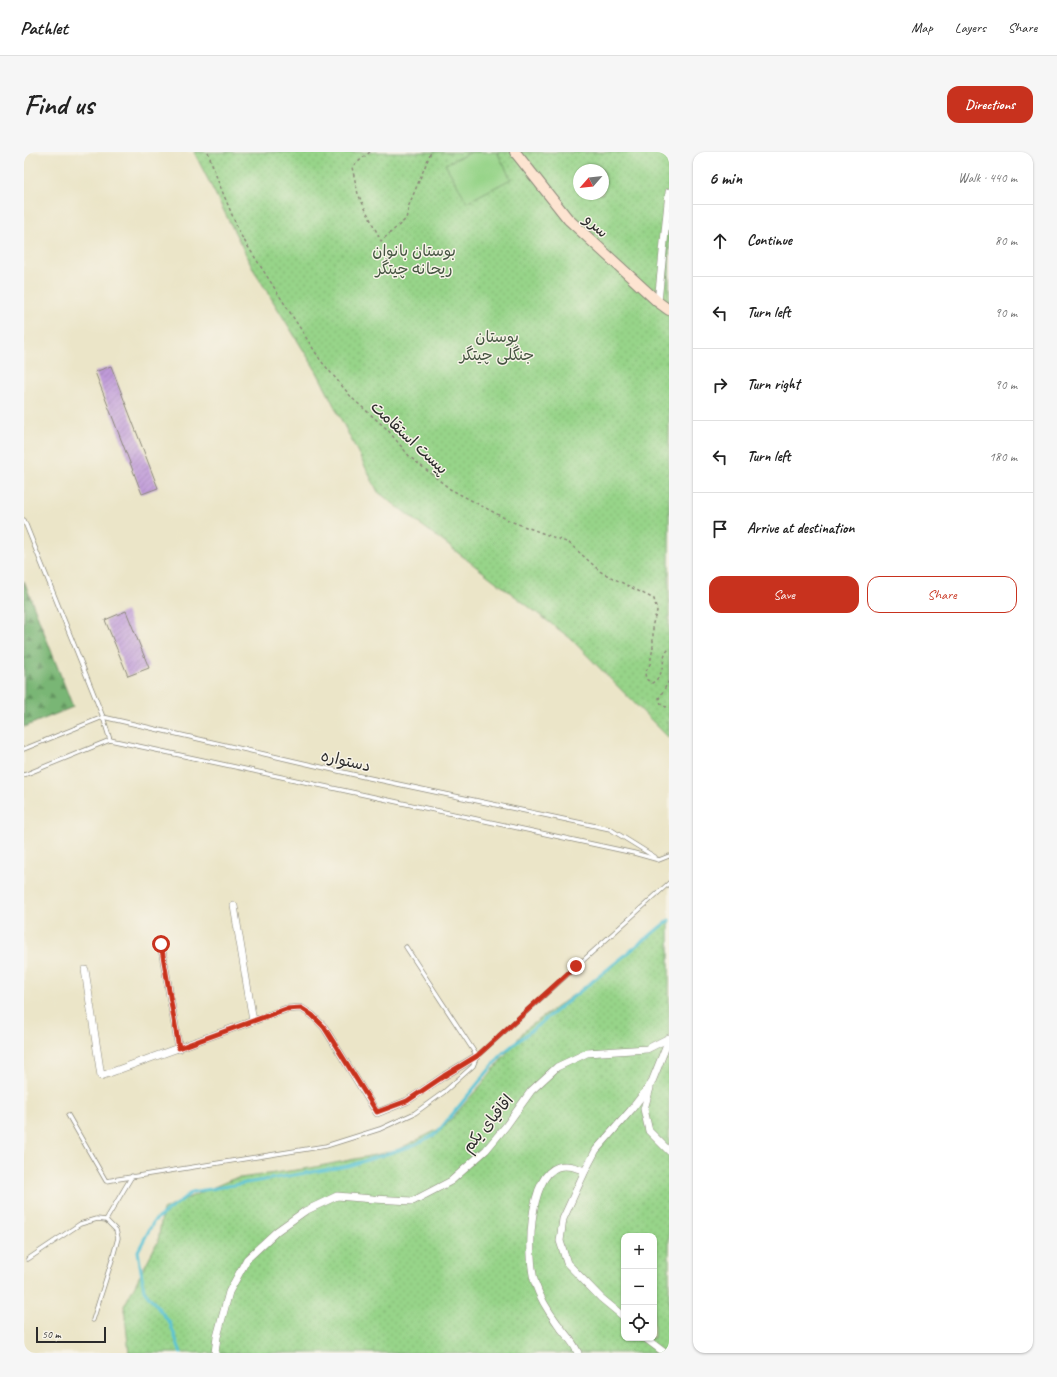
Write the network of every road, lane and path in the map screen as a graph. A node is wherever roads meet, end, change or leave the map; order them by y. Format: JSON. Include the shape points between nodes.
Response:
{"nodes":[{"id":1,"x":208,"y":152,"type":"edge"},
{"id":2,"x":370,"y":152,"type":"edge"},
{"id":3,"x":431,"y":152,"type":"edge"},
{"id":4,"x":515,"y":152,"type":"edge"},
{"id":5,"x":669,"y":192,"type":"edge"},
{"id":6,"x":658,"y":302,"type":"junction"},
{"id":7,"x":669,"y":310,"type":"edge"},
{"id":8,"x":24,"y":520,"type":"edge"},
{"id":9,"x":669,"y":649,"type":"edge"},
{"id":10,"x":669,"y":681,"type":"edge"},
{"id":11,"x":669,"y":705,"type":"edge"},
{"id":12,"x":103,"y":718,"type":"junction"},
{"id":13,"x":110,"y":740,"type":"junction"},
{"id":14,"x":24,"y":749,"type":"edge"},
{"id":15,"x":24,"y":774,"type":"edge"},
{"id":16,"x":669,"y":856,"type":"edge"},
{"id":17,"x":659,"y":860,"type":"junction"},
{"id":18,"x":669,"y":883,"type":"edge"},
{"id":19,"x":234,"y":906,"type":"dead end"},
{"id":20,"x":161,"y":944,"type":"dead end"},
{"id":21,"x":406,"y":947,"type":"dead end"},
{"id":22,"x":85,"y":970,"type":"dead end"},
{"id":23,"x":253,"y":1021,"type":"junction"},
{"id":24,"x":669,"y":1038,"type":"edge"},
{"id":25,"x":179,"y":1048,"type":"junction"},
{"id":26,"x":477,"y":1056,"type":"junction"},
{"id":27,"x":651,"y":1084,"type":"junction"},
{"id":28,"x":68,"y":1115,"type":"dead end"},
{"id":29,"x":669,"y":1151,"type":"edge"},
{"id":30,"x":585,"y":1170,"type":"junction"},
{"id":31,"x":132,"y":1176,"type":"junction"},
{"id":32,"x":106,"y":1220,"type":"junction"},
{"id":33,"x":28,"y":1259,"type":"dead end"},
{"id":34,"x":621,"y":1315,"type":"edge"},
{"id":35,"x":93,"y":1320,"type":"dead end"},
{"id":36,"x":648,"y":1341,"type":"edge"},
{"id":37,"x":215,"y":1353,"type":"edge"},
{"id":38,"x":578,"y":1353,"type":"edge"},
{"id":39,"x":665,"y":1353,"type":"edge"}],
"edges":[{"from":1,"to":9,"type":"path","name":"پیست استقامت","via":[[240,234],[321,361],[353,400],[387,429],[410,457],[450,489],[510,521],[569,543],[601,572],[654,599],[657,611],[653,623],[653,647],[650,664],[645,673],[646,679],[652,683],[658,679]]},
{"from":2,"to":3,"type":"path","via":[[352,166],[358,194],[381,241],[406,219],[409,205]]},
{"from":4,"to":6,"type":"street","name":"سرو","via":[[568,219]]},
{"from":5,"to":6,"type":"street"},
{"from":6,"to":7,"type":"street","name":"سرو"},
{"from":8,"to":12,"type":"lane"},
{"from":10,"to":11,"type":"path","via":[[659,698],[661,704],[666,707]]},
{"from":12,"to":13,"type":"lane"},
{"from":12,"to":14,"type":"lane"},
{"from":12,"to":17,"type":"lane","name":"دستواره","via":[[610,829]]},
{"from":13,"to":15,"type":"lane"},
{"from":13,"to":17,"type":"lane"},
{"from":16,"to":17,"type":"lane"},
{"from":18,"to":26,"type":"lane"},
{"from":19,"to":23,"type":"street"},
{"from":20,"to":25,"type":"street"},
{"from":21,"to":26,"type":"lane"},
{"from":22,"to":25,"type":"street","via":[[101,1076]]},
{"from":23,"to":25,"type":"street"},
{"from":23,"to":26,"type":"street","via":[[286,1009],[301,1008],[312,1015],[324,1027],[377,1112],[407,1101]]},
{"from":24,"to":27,"type":"street"},
{"from":24,"to":37,"type":"street","name":"اقاقیای یکم","via":[[647,1049],[587,1053],[557,1067],[531,1091],[486,1150],[451,1182],[413,1201],[337,1196],[306,1211],[277,1231],[247,1259],[229,1292]]},
{"from":26,"to":31,"type":"lane","via":[[473,1066],[444,1092],[415,1113],[380,1129],[326,1146]]},
{"from":27,"to":29,"type":"street","via":[[644,1109],[649,1131]]},
{"from":27,"to":30,"type":"street","via":[[596,1150]]},
{"from":28,"to":31,"type":"lane","via":[[106,1181]]},
{"from":30,"to":34,"type":"street","via":[[562,1219],[560,1241],[567,1263]]},
{"from":30,"to":38,"type":"street","via":[[571,1166],[558,1167],[546,1174],[538,1190],[530,1246],[535,1283],[543,1303]]},
{"from":31,"to":32,"type":"lane"},
{"from":32,"to":33,"type":"lane","via":[[97,1219],[80,1224]]},
{"from":32,"to":35,"type":"lane","via":[[116,1230],[118,1238]]},
{"from":36,"to":39,"type":"street"}]}
